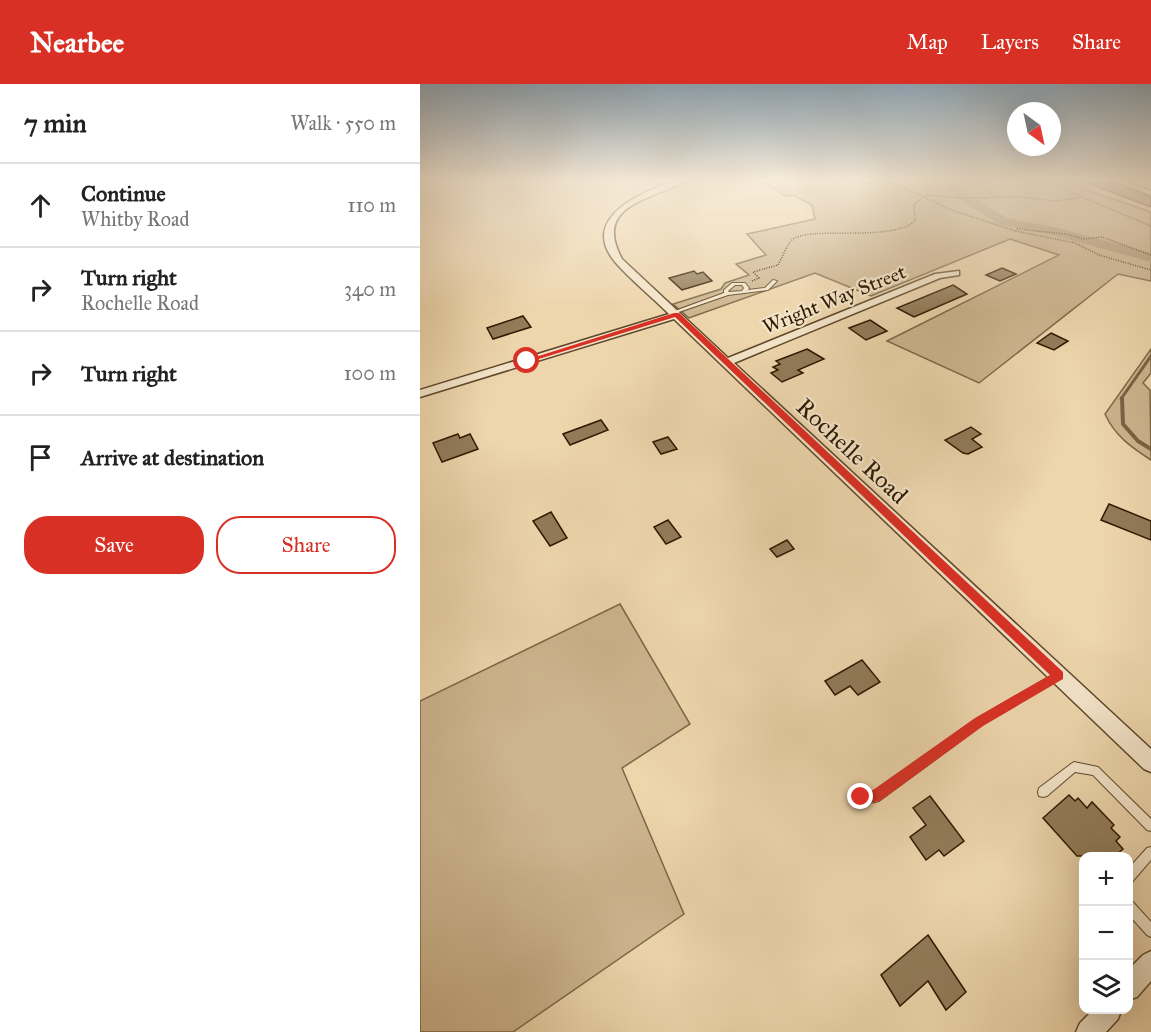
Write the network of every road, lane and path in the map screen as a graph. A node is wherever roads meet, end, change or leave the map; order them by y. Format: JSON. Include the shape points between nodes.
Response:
{"nodes":[{"id":1,"x":611,"y":223,"type":"edge"},
{"id":2,"x":912,"y":223,"type":"edge"},
{"id":3,"x":991,"y":223,"type":"edge"},
{"id":4,"x":1016,"y":231,"type":"junction"},
{"id":5,"x":1151,"y":255,"type":"edge"},
{"id":6,"x":1151,"y":270,"type":"edge"},
{"id":7,"x":956,"y":273,"type":"dead end"},
{"id":8,"x":759,"y":278,"type":"dead end"},
{"id":9,"x":775,"y":281,"type":"dead end"},
{"id":10,"x":743,"y":292,"type":"junction"},
{"id":11,"x":727,"y":294,"type":"junction"},
{"id":12,"x":675,"y":313,"type":"junction"},
{"id":13,"x":727,"y":362,"type":"junction"},
{"id":14,"x":420,"y":394,"type":"edge"},
{"id":15,"x":1059,"y":675,"type":"junction"},
{"id":16,"x":1151,"y":762,"type":"edge"},
{"id":17,"x":1043,"y":792,"type":"dead end"},
{"id":18,"x":861,"y":797,"type":"dead end"},
{"id":19,"x":1151,"y":826,"type":"edge"},
{"id":20,"x":1151,"y":852,"type":"edge"},
{"id":21,"x":1133,"y":872,"type":"edge"},
{"id":22,"x":1129,"y":906,"type":"edge"},
{"id":23,"x":1151,"y":931,"type":"edge"},
{"id":24,"x":1151,"y":963,"type":"edge"},
{"id":25,"x":1133,"y":983,"type":"edge"},
{"id":26,"x":1105,"y":1014,"type":"edge"},
{"id":27,"x":1089,"y":1032,"type":"edge"}],
"edges":[{"from":1,"to":12,"type":"street","name":"Rochelle Road","via":[[607,238],[618,260]]},
{"from":2,"to":8,"type":"path","via":[[866,233],[795,238],[778,265],[753,272]]},
{"from":3,"to":4,"type":"path"},
{"from":4,"to":5,"type":"path","via":[[1102,237]]},
{"from":4,"to":6,"type":"path","via":[[1075,243]]},
{"from":7,"to":13,"type":"street","name":"Wright Way Street","via":[[938,276]]},
{"from":9,"to":10,"type":"lane","via":[[766,289]]},
{"from":10,"to":11,"type":"lane"},
{"from":10,"to":11,"type":"lane","via":[[747,288],[738,283]]},
{"from":11,"to":12,"type":"lane"},
{"from":12,"to":13,"type":"street","name":"Rochelle Road"},
{"from":12,"to":14,"type":"street"},
{"from":13,"to":15,"type":"street","name":"Rochelle Road"},
{"from":15,"to":16,"type":"street","name":"Rochelle Road"},
{"from":15,"to":18,"type":"lane","via":[[979,722],[875,797]]},
{"from":17,"to":19,"type":"lane","via":[[1074,767],[1095,770]]},
{"from":20,"to":21,"type":"lane"},
{"from":22,"to":23,"type":"lane"},
{"from":24,"to":25,"type":"street"},
{"from":26,"to":27,"type":"street"}]}
